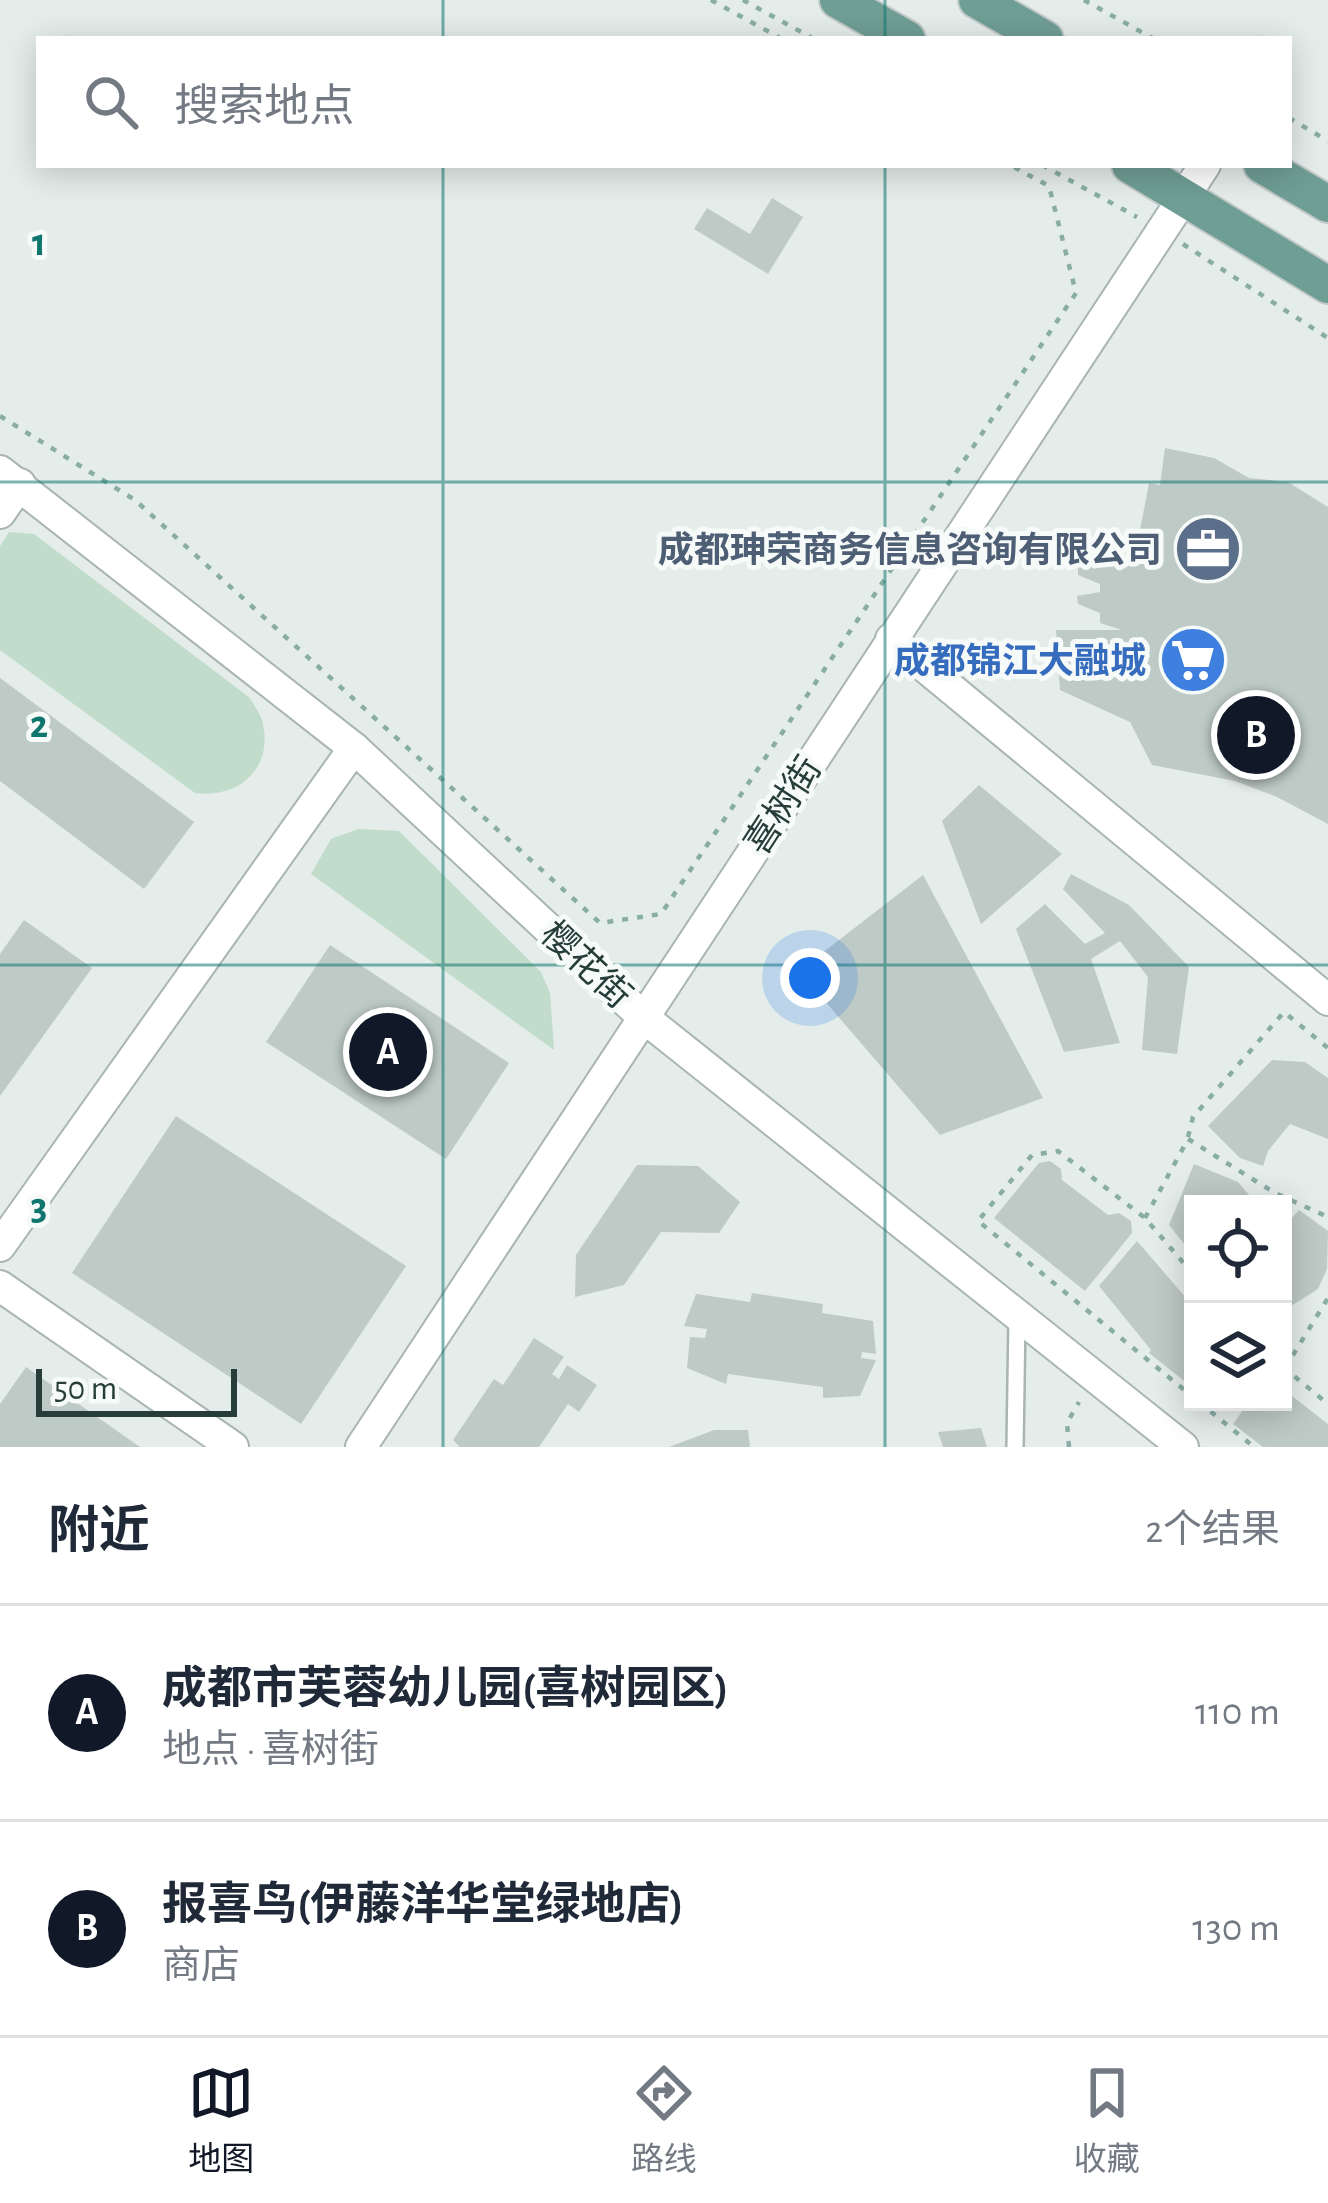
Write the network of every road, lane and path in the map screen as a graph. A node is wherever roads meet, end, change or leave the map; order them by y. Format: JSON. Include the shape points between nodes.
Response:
{"nodes":[{"id":1,"x":711,"y":0,"type":"edge"},
{"id":2,"x":743,"y":0,"type":"edge"},
{"id":3,"x":838,"y":0,"type":"edge"},
{"id":4,"x":977,"y":0,"type":"edge"},
{"id":5,"x":1084,"y":0,"type":"edge"},
{"id":6,"x":777,"y":36,"type":"edge"},
{"id":7,"x":809,"y":36,"type":"edge"},
{"id":8,"x":902,"y":36,"type":"edge"},
{"id":9,"x":1040,"y":36,"type":"edge"},
{"id":10,"x":1149,"y":36,"type":"edge"},
{"id":11,"x":1292,"y":120,"type":"edge"},
{"id":12,"x":1328,"y":141,"type":"edge"},
{"id":13,"x":1015,"y":168,"type":"edge"},
{"id":14,"x":1135,"y":168,"type":"edge"},
{"id":15,"x":1203,"y":168,"type":"edge"},
{"id":16,"x":1267,"y":168,"type":"edge"},
{"id":17,"x":1185,"y":196,"type":"junction"},
{"id":18,"x":1328,"y":204,"type":"edge"},
{"id":19,"x":1328,"y":285,"type":"edge"},
{"id":20,"x":0,"y":416,"type":"edge"},
{"id":21,"x":10,"y":477,"type":"edge"},
{"id":22,"x":0,"y":513,"type":"edge"},
{"id":23,"x":891,"y":639,"type":"junction"},
{"id":24,"x":354,"y":748,"type":"junction"},
{"id":25,"x":1328,"y":1000,"type":"edge"},
{"id":26,"x":643,"y":1017,"type":"junction"},
{"id":27,"x":1328,"y":1048,"type":"edge"},
{"id":28,"x":1188,"y":1139,"type":"junction"},
{"id":29,"x":1328,"y":1217,"type":"edge"},
{"id":30,"x":1145,"y":1218,"type":"junction"},
{"id":31,"x":0,"y":1246,"type":"edge"},
{"id":32,"x":1184,"y":1264,"type":"edge"},
{"id":33,"x":0,"y":1286,"type":"edge"},
{"id":34,"x":1328,"y":1298,"type":"edge"},
{"id":35,"x":1017,"y":1315,"type":"junction"},
{"id":36,"x":1292,"y":1354,"type":"edge"},
{"id":37,"x":1292,"y":1374,"type":"edge"},
{"id":38,"x":1095,"y":1377,"type":"junction"},
{"id":39,"x":1184,"y":1390,"type":"edge"},
{"id":40,"x":1328,"y":1404,"type":"edge"},
{"id":41,"x":1210,"y":1411,"type":"edge"},
{"id":42,"x":232,"y":1447,"type":"edge"},
{"id":43,"x":361,"y":1447,"type":"edge"},
{"id":44,"x":1015,"y":1447,"type":"edge"},
{"id":45,"x":1069,"y":1447,"type":"edge"},
{"id":46,"x":1183,"y":1447,"type":"edge"},
{"id":47,"x":1254,"y":1447,"type":"edge"}],
"edges":[{"from":1,"to":6,"type":"path"},
{"from":2,"to":7,"type":"path"},
{"from":3,"to":8,"type":"main road"},
{"from":4,"to":9,"type":"main road"},
{"from":5,"to":10,"type":"path"},
{"from":11,"to":12,"type":"path"},
{"from":13,"to":20,"type":"path","via":[[1049,187],[1076,293],[661,914],[600,923],[135,500]]},
{"from":14,"to":17,"type":"main road"},
{"from":15,"to":17,"type":"street","name":"喜树街"},
{"from":16,"to":18,"type":"main road"},
{"from":17,"to":19,"type":"main road"},
{"from":17,"to":23,"type":"street","name":"喜树街"},
{"from":21,"to":22,"type":"street"},
{"from":21,"to":24,"type":"street","name":"樱花街"},
{"from":23,"to":25,"type":"street"},
{"from":23,"to":26,"type":"street","name":"喜树街"},
{"from":24,"to":26,"type":"street","name":"樱花街"},
{"from":24,"to":31,"type":"street"},
{"from":26,"to":35,"type":"street","name":"樱花街"},
{"from":26,"to":43,"type":"street","name":"喜树街"},
{"from":27,"to":28,"type":"path","via":[[1284,1012],[1193,1117]]},
{"from":28,"to":29,"type":"path"},
{"from":28,"to":30,"type":"path"},
{"from":30,"to":32,"type":"path"},
{"from":30,"to":39,"type":"path","via":[[1058,1151],[1032,1155],[978,1221]]},
{"from":33,"to":42,"type":"street"},
{"from":34,"to":36,"type":"path"},
{"from":35,"to":38,"type":"street","name":"樱花街"},
{"from":35,"to":44,"type":"lane"},
{"from":37,"to":40,"type":"path"},
{"from":38,"to":45,"type":"path","via":[[1067,1423]]},
{"from":38,"to":46,"type":"street","name":"樱花街"},
{"from":41,"to":47,"type":"path"}]}
